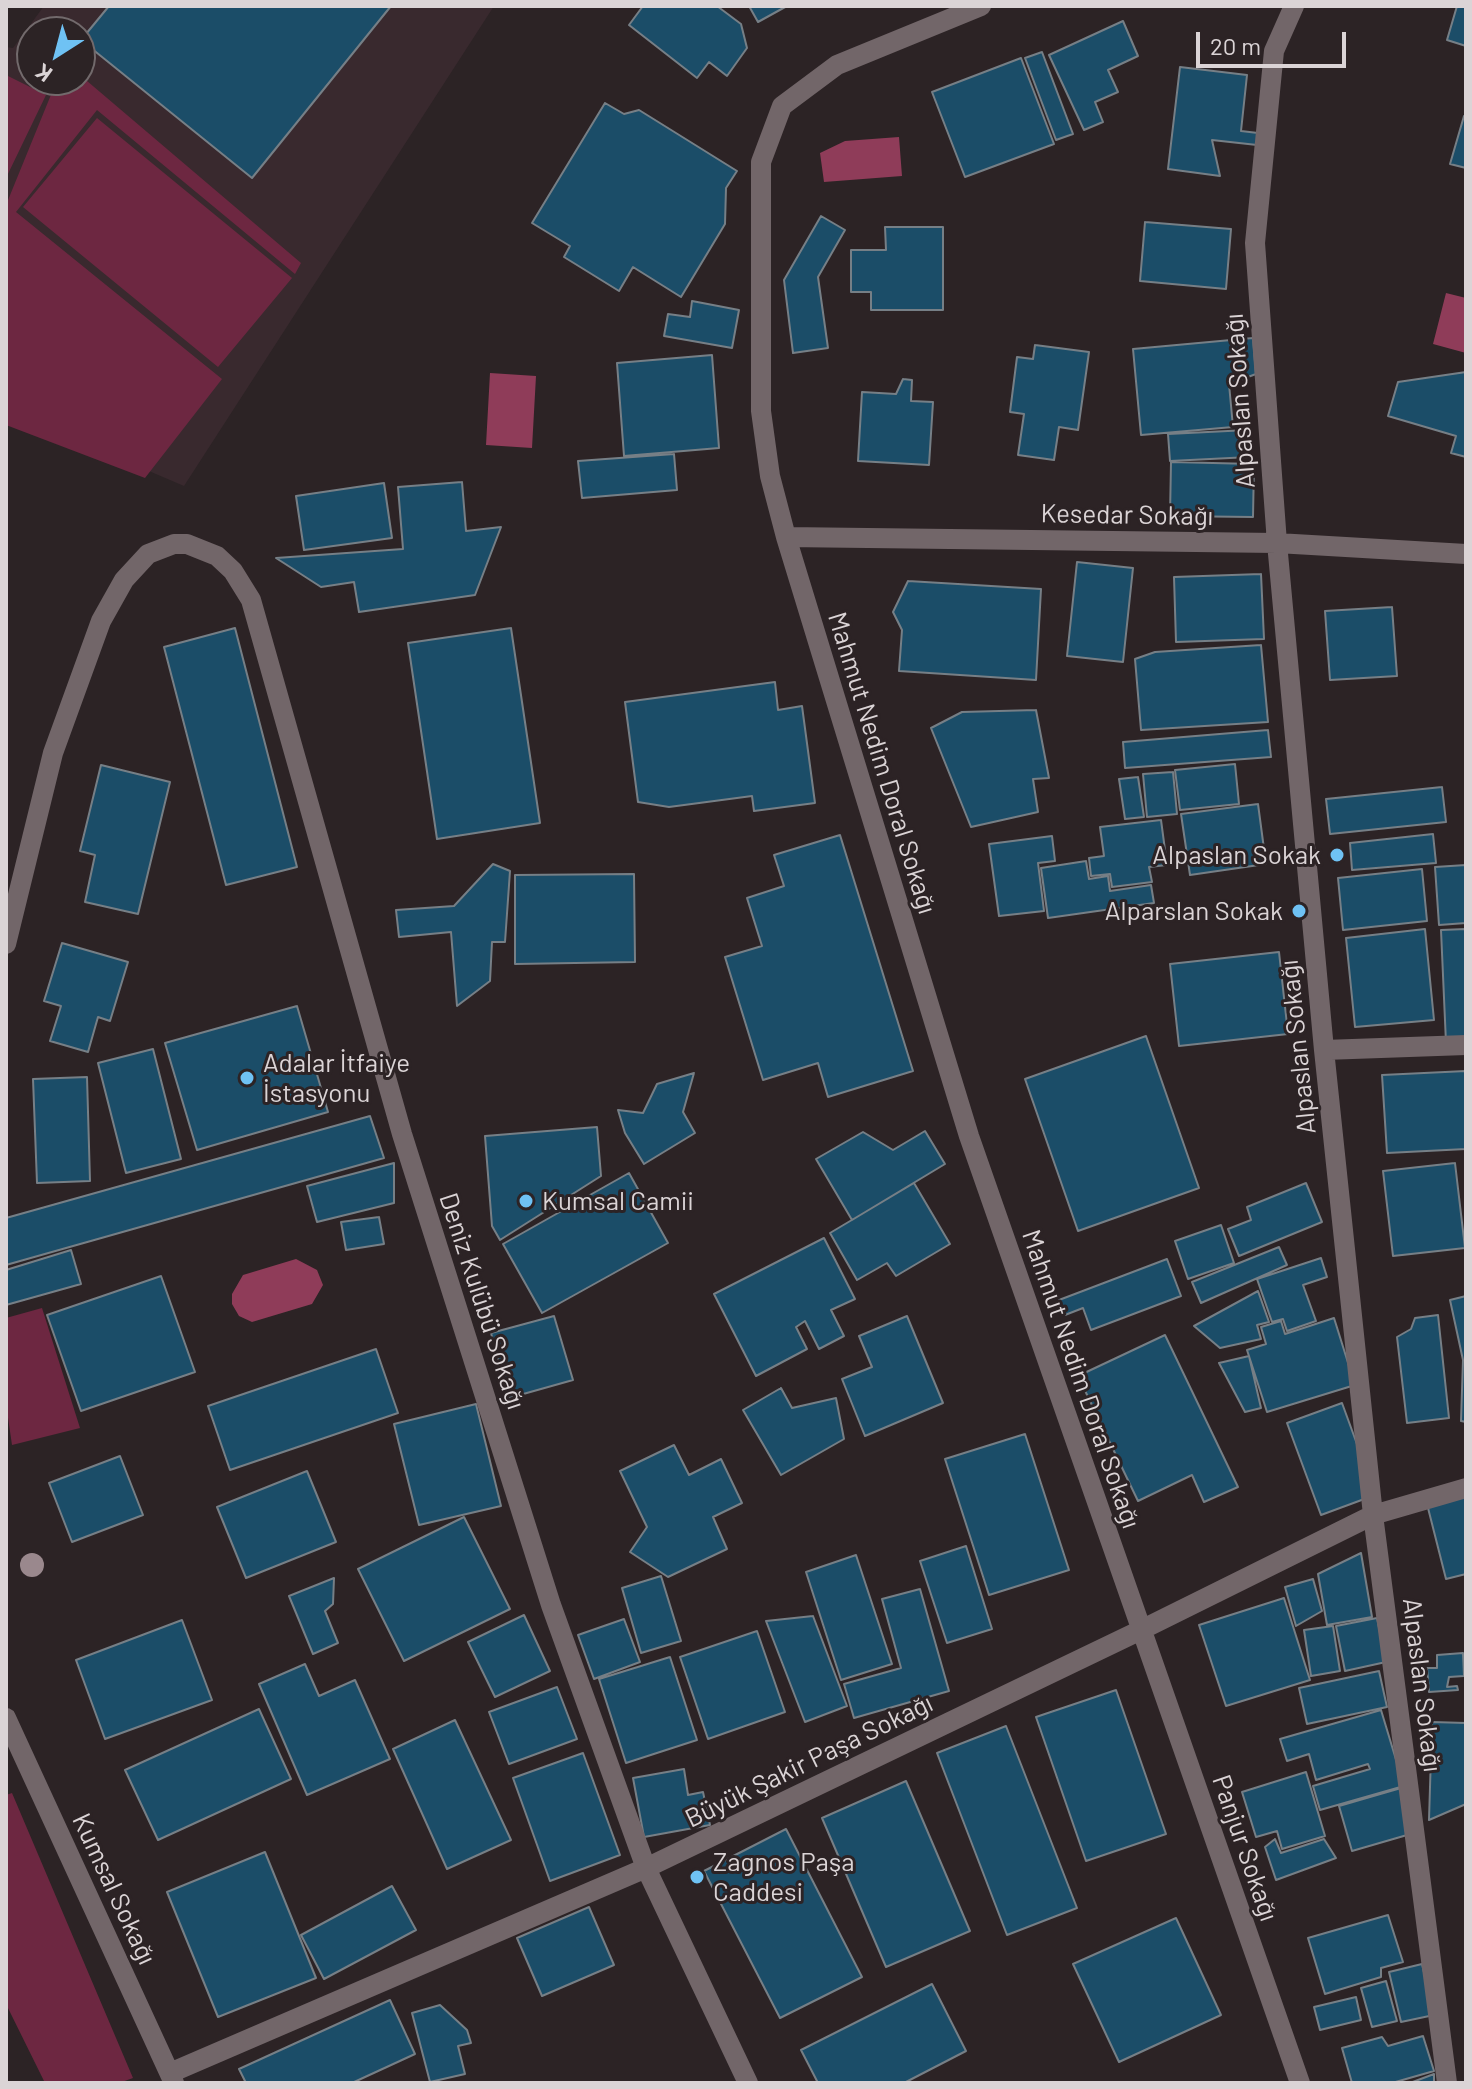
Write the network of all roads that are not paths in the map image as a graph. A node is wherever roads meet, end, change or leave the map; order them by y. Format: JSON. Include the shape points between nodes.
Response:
{"nodes":[{"id":1,"x":981,"y":6,"type":"edge"},
{"id":2,"x":1294,"y":6,"type":"edge"},
{"id":3,"x":786,"y":537,"type":"junction"},
{"id":4,"x":1277,"y":543,"type":"junction"},
{"id":5,"x":1466,"y":554,"type":"edge"},
{"id":6,"x":6,"y":944,"type":"edge"},
{"id":7,"x":1466,"y":1045,"type":"edge"},
{"id":8,"x":1324,"y":1050,"type":"junction"},
{"id":9,"x":1466,"y":1488,"type":"edge"},
{"id":10,"x":1373,"y":1515,"type":"junction"},
{"id":11,"x":1141,"y":1630,"type":"junction"},
{"id":12,"x":6,"y":1718,"type":"edge"},
{"id":13,"x":646,"y":1868,"type":"junction"},
{"id":14,"x":172,"y":2078,"type":"edge"},
{"id":15,"x":748,"y":2083,"type":"edge"},
{"id":16,"x":1300,"y":2083,"type":"edge"},
{"id":17,"x":1447,"y":2083,"type":"edge"}],
"edges":[{"from":1,"to":3,"type":"street","name":"Mahmut Nedim Doral Sokağı","via":[[837,65],[782,106],[761,162],[761,411]]},
{"from":2,"to":4,"type":"street","name":"Alpaslan Sokağı","via":[[1274,51],[1255,243]]},
{"from":3,"to":4,"type":"street","name":"Kesedar Sokağı"},
{"from":3,"to":11,"type":"street","name":"Mahmut Nedim Doral Sokağı","via":[[969,1136]]},
{"from":4,"to":5,"type":"street","name":"Kesedar Sokağı"},
{"from":4,"to":8,"type":"street","name":"Alpaslan Sokağı"},
{"from":6,"to":13,"type":"street","name":"Deniz Kulübü Sokağı","via":[[53,753],[101,621],[124,580],[148,554],[187,544],[217,556],[251,600],[402,1134],[551,1605]]},
{"from":7,"to":8,"type":"street"},
{"from":8,"to":10,"type":"street","name":"Alpaslan Sokağı"},
{"from":9,"to":10,"type":"street","name":"Büyük Şakir Paşa Sokağı"},
{"from":10,"to":11,"type":"street","name":"Büyük Şakir Paşa Sokağı"},
{"from":10,"to":17,"type":"street","name":"Alpaslan Sokağı"},
{"from":11,"to":13,"type":"street","name":"Büyük Şakir Paşa Sokağı"},
{"from":11,"to":16,"type":"street","name":"Panjur Sokağı"},
{"from":12,"to":14,"type":"street","name":"Kumsal Sokağı"},
{"from":13,"to":14,"type":"street","name":"Büyük Şakir Paşa Sokağı"},
{"from":13,"to":15,"type":"street","name":"Deniz Kulübü Sokağı"}]}
